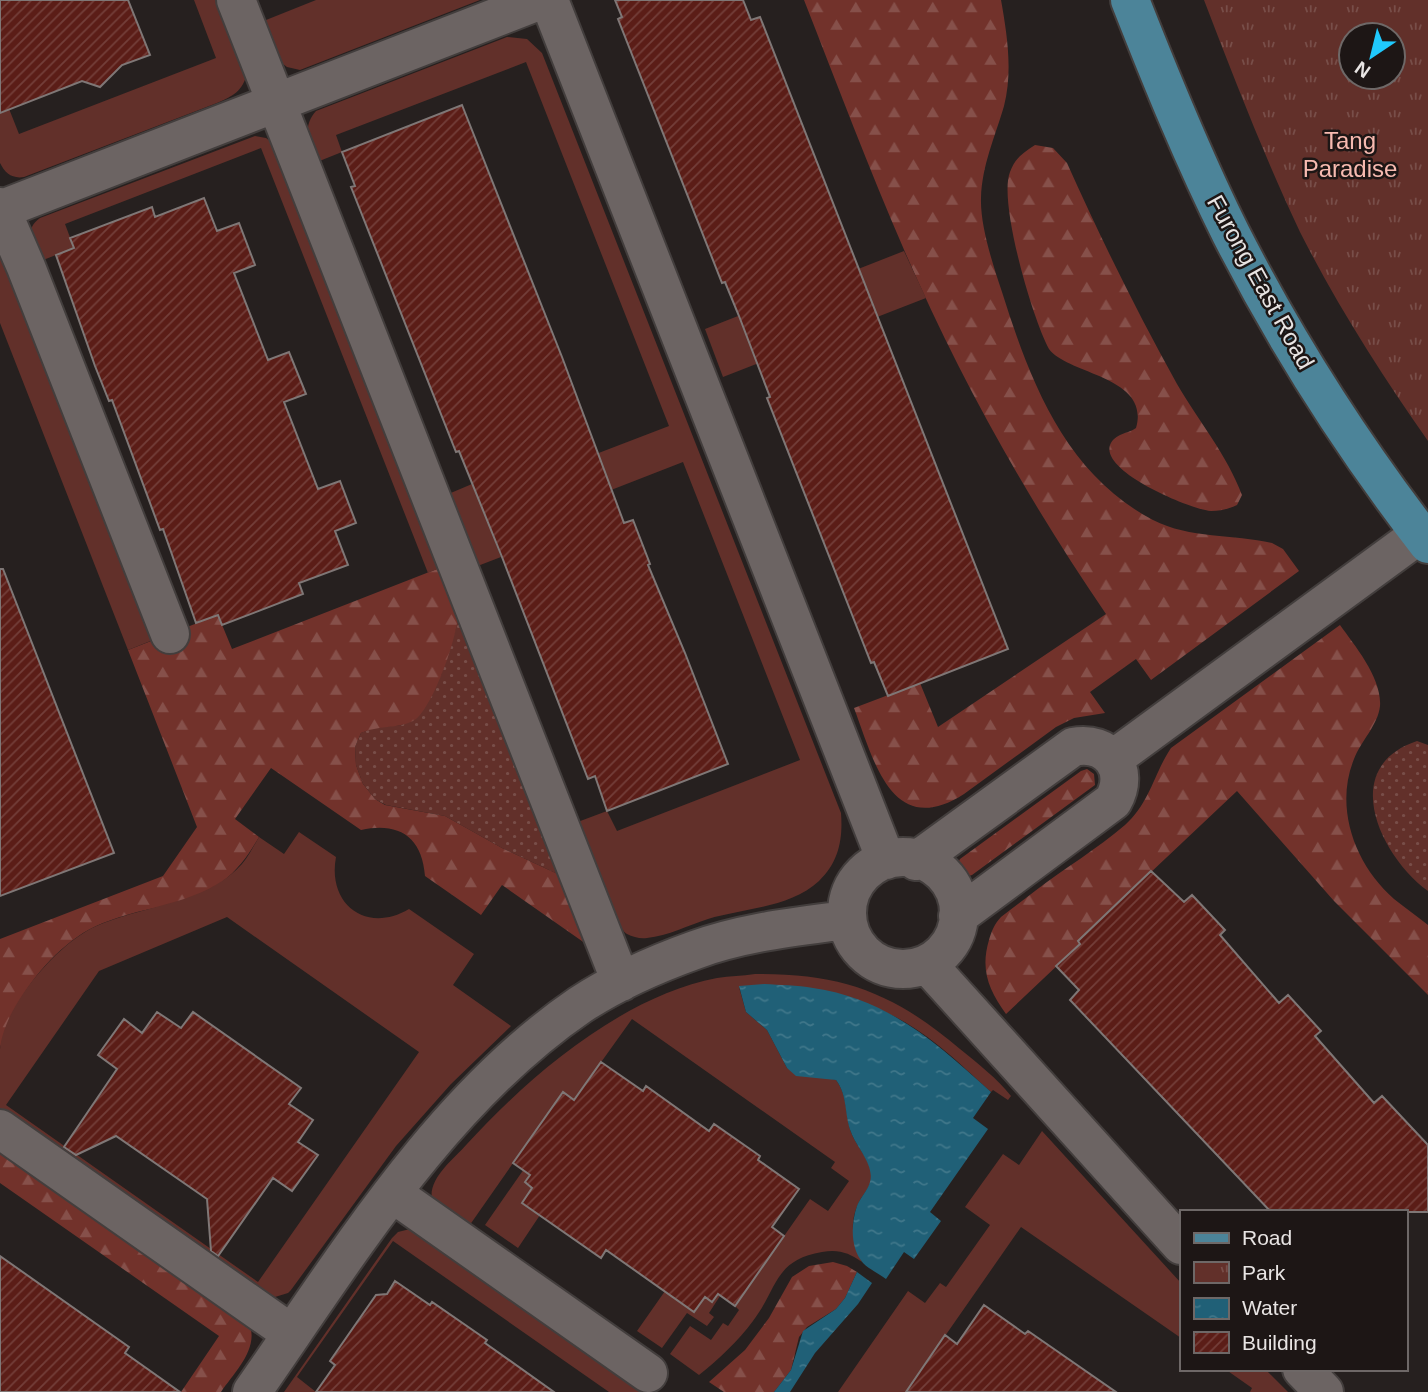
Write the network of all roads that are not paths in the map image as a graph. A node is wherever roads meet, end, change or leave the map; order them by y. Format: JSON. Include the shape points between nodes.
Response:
{"nodes":[{"id":1,"x":236,"y":0,"type":"edge"},
{"id":2,"x":541,"y":0,"type":"edge"},
{"id":3,"x":549,"y":0,"type":"edge"},
{"id":4,"x":1130,"y":0,"type":"edge"},
{"id":5,"x":277,"y":102,"type":"junction"},
{"id":6,"x":0,"y":209,"type":"edge"},
{"id":7,"x":1424,"y":539,"type":"edge"},
{"id":8,"x":170,"y":634,"type":"dead end"},
{"id":9,"x":1113,"y":759,"type":"junction"},
{"id":10,"x":907,"y":860,"type":"junction"},
{"id":11,"x":958,"y":916,"type":"junction"},
{"id":12,"x":846,"y":920,"type":"junction"},
{"id":13,"x":928,"y":965,"type":"junction"},
{"id":14,"x":621,"y":982,"type":"junction"},
{"id":15,"x":0,"y":1129,"type":"edge"},
{"id":16,"x":392,"y":1194,"type":"junction"},
{"id":17,"x":1180,"y":1244,"type":"edge"},
{"id":18,"x":292,"y":1334,"type":"junction"},
{"id":19,"x":1303,"y":1371,"type":"edge"},
{"id":20,"x":648,"y":1373,"type":"dead end"},
{"id":21,"x":252,"y":1392,"type":"edge"},
{"id":22,"x":1324,"y":1392,"type":"edge"}],
"edges":[{"from":1,"to":5,"type":"street"},
{"from":2,"to":5,"type":"street"},
{"from":3,"to":10,"type":"street"},
{"from":4,"to":7,"type":"main road","name":"Furong East Road","via":[[1196,160],[1286,334],[1336,416]]},
{"from":5,"to":6,"type":"street"},
{"from":5,"to":14,"type":"street"},
{"from":6,"to":8,"type":"street"},
{"from":7,"to":9,"type":"street"},
{"from":9,"to":10,"type":"street","via":[[1090,746],[1073,747]]},
{"from":9,"to":11,"type":"street","via":[[1120,785],[1113,801]]},
{"from":10,"to":11,"type":"street","via":[[935,866],[951,883],[959,903]]},
{"from":10,"to":12,"type":"street","via":[[873,864],[856,880],[847,901]]},
{"from":11,"to":13,"type":"street","via":[[949,946]]},
{"from":12,"to":13,"type":"street","via":[[854,943],[870,959],[890,969]]},
{"from":12,"to":14,"type":"street","via":[[768,930],[696,949]]},
{"from":13,"to":17,"type":"street"},
{"from":14,"to":16,"type":"street","via":[[583,1004],[515,1056],[429,1147]]},
{"from":15,"to":18,"type":"street"},
{"from":16,"to":18,"type":"street"},
{"from":16,"to":20,"type":"street"},
{"from":18,"to":21,"type":"street"},
{"from":19,"to":22,"type":"street"}]}
